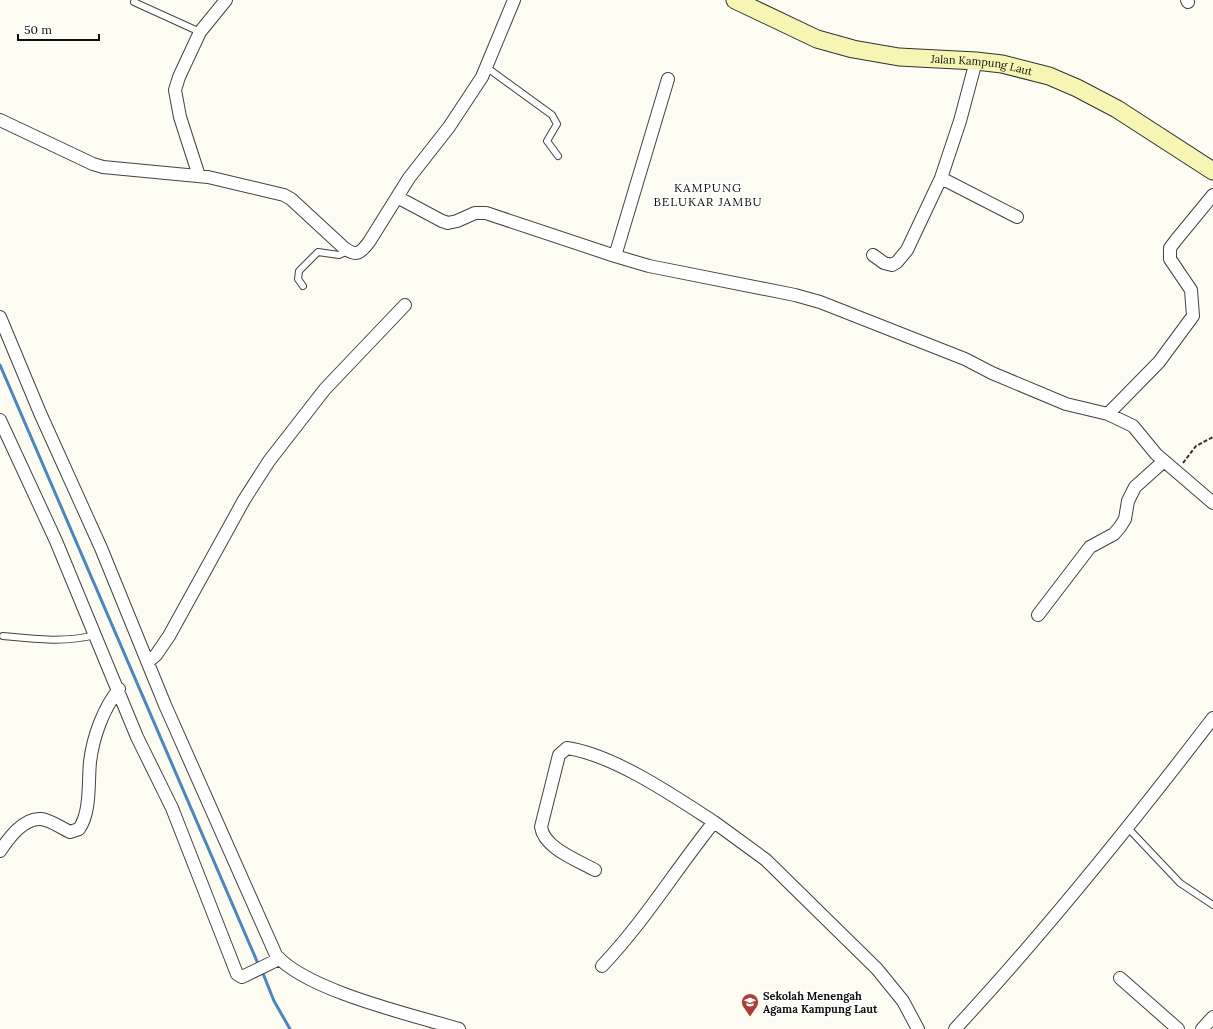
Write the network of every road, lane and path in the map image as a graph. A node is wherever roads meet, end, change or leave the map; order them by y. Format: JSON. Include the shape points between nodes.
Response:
{"nodes":[{"id":1,"x":226,"y":0,"type":"edge"},
{"id":2,"x":514,"y":0,"type":"edge"},
{"id":3,"x":735,"y":0,"type":"edge"},
{"id":4,"x":134,"y":2,"type":"dead end"},
{"id":5,"x":200,"y":32,"type":"junction"},
{"id":6,"x":976,"y":61,"type":"junction"},
{"id":7,"x":486,"y":67,"type":"junction"},
{"id":8,"x":668,"y":79,"type":"dead end"},
{"id":9,"x":0,"y":120,"type":"edge"},
{"id":10,"x":558,"y":156,"type":"dead end"},
{"id":11,"x":1213,"y":171,"type":"edge"},
{"id":12,"x":199,"y":176,"type":"junction"},
{"id":13,"x":941,"y":178,"type":"junction"},
{"id":14,"x":1213,"y":195,"type":"edge"},
{"id":15,"x":397,"y":197,"type":"junction"},
{"id":16,"x":1017,"y":217,"type":"dead end"},
{"id":17,"x":348,"y":251,"type":"junction"},
{"id":18,"x":873,"y":255,"type":"dead end"},
{"id":19,"x":615,"y":256,"type":"junction"},
{"id":20,"x":303,"y":286,"type":"dead end"},
{"id":21,"x":405,"y":305,"type":"dead end"},
{"id":22,"x":0,"y":317,"type":"edge"},
{"id":23,"x":1108,"y":414,"type":"junction"},
{"id":24,"x":0,"y":420,"type":"edge"},
{"id":25,"x":1213,"y":437,"type":"edge"},
{"id":26,"x":1168,"y":464,"type":"junction"},
{"id":27,"x":1213,"y":503,"type":"edge"},
{"id":28,"x":1038,"y":615,"type":"dead end"},
{"id":29,"x":95,"y":635,"type":"junction"},
{"id":30,"x":3,"y":636,"type":"dead end"},
{"id":31,"x":148,"y":662,"type":"junction"},
{"id":32,"x":119,"y":689,"type":"junction"},
{"id":33,"x":1213,"y":718,"type":"edge"},
{"id":34,"x":714,"y":822,"type":"junction"},
{"id":35,"x":1127,"y":827,"type":"junction"},
{"id":36,"x":0,"y":851,"type":"edge"},
{"id":37,"x":595,"y":870,"type":"dead end"},
{"id":38,"x":1213,"y":905,"type":"edge"},
{"id":39,"x":277,"y":960,"type":"junction"},
{"id":40,"x":602,"y":966,"type":"dead end"},
{"id":41,"x":1120,"y":978,"type":"dead end"},
{"id":42,"x":1213,"y":1017,"type":"edge"},
{"id":43,"x":459,"y":1029,"type":"edge"},
{"id":44,"x":918,"y":1029,"type":"edge"},
{"id":45,"x":954,"y":1029,"type":"edge"},
{"id":46,"x":1178,"y":1029,"type":"edge"},
{"id":47,"x":1202,"y":1029,"type":"edge"}],
"edges":[{"from":1,"to":5,"type":"street"},
{"from":2,"to":7,"type":"street"},
{"from":3,"to":6,"type":"street","name":"Jalan Kampung Laut","via":[[817,39],[853,49],[918,59]]},
{"from":4,"to":5,"type":"lane"},
{"from":5,"to":12,"type":"street","via":[[175,90],[180,117]]},
{"from":6,"to":11,"type":"street","name":"Jalan Kampung Laut","via":[[1002,64],[1049,76],[1077,88],[1117,109]]},
{"from":6,"to":13,"type":"street"},
{"from":7,"to":10,"type":"lane","via":[[552,115],[557,124],[547,141]]},
{"from":7,"to":15,"type":"street","via":[[449,127]]},
{"from":8,"to":19,"type":"street"},
{"from":9,"to":12,"type":"street","via":[[103,167]]},
{"from":12,"to":17,"type":"street","via":[[284,195]]},
{"from":13,"to":16,"type":"street"},
{"from":13,"to":18,"type":"street","via":[[902,258],[889,265]]},
{"from":14,"to":23,"type":"street","via":[[1173,244],[1169,255],[1172,264],[1191,290],[1192,316],[1159,362]]},
{"from":15,"to":17,"type":"street","via":[[362,251]]},
{"from":15,"to":19,"type":"street","via":[[442,221],[452,222],[475,213],[486,213]]},
{"from":17,"to":20,"type":"lane","via":[[339,255],[318,252],[299,271],[298,279]]},
{"from":19,"to":23,"type":"street","via":[[649,266],[820,302],[965,359],[1066,404]]},
{"from":21,"to":31,"type":"street","via":[[326,389],[269,461],[244,500],[169,636]]},
{"from":22,"to":31,"type":"street"},
{"from":23,"to":26,"type":"street","via":[[1133,426],[1150,449]]},
{"from":24,"to":29,"type":"street","via":[[44,512]]},
{"from":25,"to":26,"type":"path","via":[[1196,446],[1182,463]]},
{"from":26,"to":27,"type":"street"},
{"from":26,"to":28,"type":"street","via":[[1135,487],[1120,527],[1114,534],[1090,547]]},
{"from":29,"to":30,"type":"lane","via":[[80,639],[53,640]]},
{"from":29,"to":32,"type":"street"},
{"from":31,"to":39,"type":"street"},
{"from":32,"to":36,"type":"street","via":[[111,699],[97,733],[90,760],[83,820],[79,829],[70,832],[46,820],[34,820],[19,828]]},
{"from":32,"to":39,"type":"street","via":[[137,737],[172,808],[237,974],[241,977],[248,975]]},
{"from":33,"to":35,"type":"street"},
{"from":34,"to":37,"type":"street","via":[[667,792],[610,762],[581,750],[567,748],[559,755],[541,827],[542,835],[548,843]]},
{"from":34,"to":40,"type":"street","via":[[623,944]]},
{"from":34,"to":44,"type":"street","via":[[766,860],[877,969],[903,1001]]},
{"from":35,"to":38,"type":"lane","via":[[1180,883]]},
{"from":35,"to":45,"type":"street","via":[[1060,910]]},
{"from":39,"to":43,"type":"street","via":[[337,992]]},
{"from":41,"to":46,"type":"street"},
{"from":42,"to":47,"type":"street"}]}
